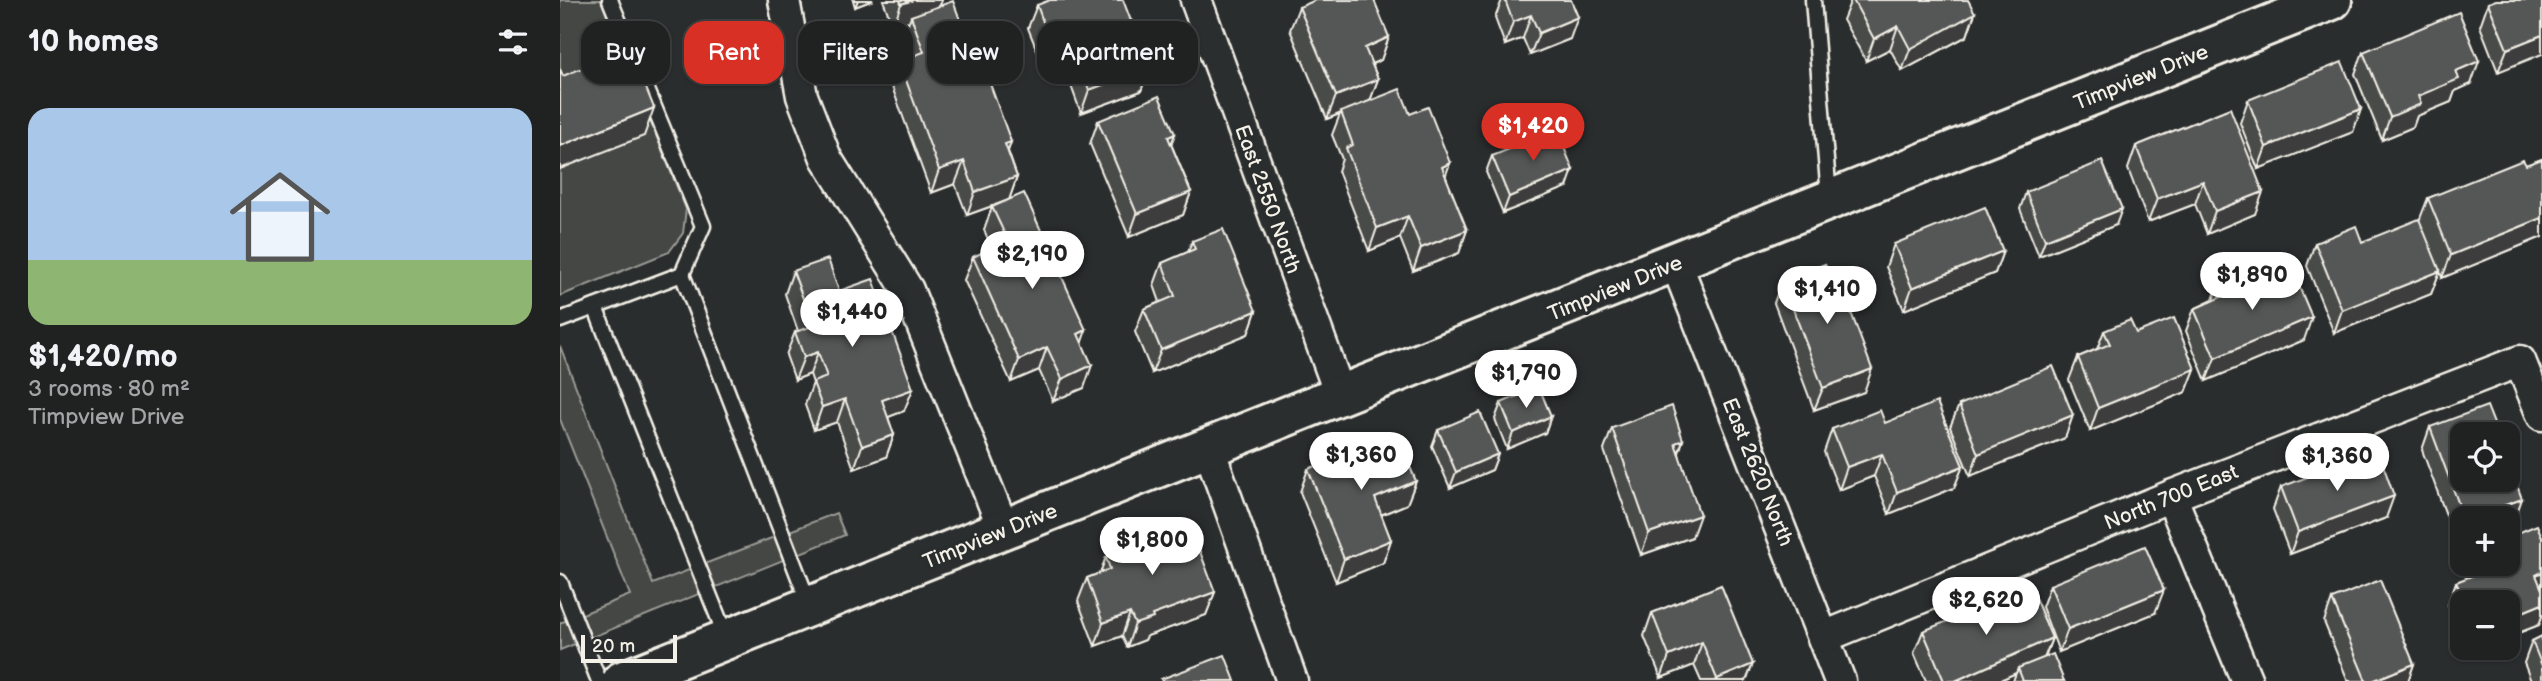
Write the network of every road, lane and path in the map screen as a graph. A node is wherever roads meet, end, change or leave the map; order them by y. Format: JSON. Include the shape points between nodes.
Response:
{"nodes":[{"id":1,"x":610,"y":0,"type":"edge"},
{"id":2,"x":784,"y":0,"type":"edge"},
{"id":3,"x":1196,"y":0,"type":"edge"},
{"id":4,"x":1813,"y":0,"type":"edge"},
{"id":5,"x":2332,"y":0,"type":"edge"},
{"id":6,"x":1830,"y":202,"type":"junction"},
{"id":7,"x":1676,"y":263,"type":"junction"},
{"id":8,"x":682,"y":274,"type":"junction"},
{"id":9,"x":595,"y":307,"type":"junction"},
{"id":10,"x":560,"y":320,"type":"edge"},
{"id":11,"x":1341,"y":397,"type":"junction"},
{"id":12,"x":2542,"y":415,"type":"edge"},
{"id":13,"x":1209,"y":450,"type":"junction"},
{"id":14,"x":2171,"y":496,"type":"junction"},
{"id":15,"x":1004,"y":530,"type":"junction"},
{"id":16,"x":560,"y":582,"type":"edge"},
{"id":17,"x":811,"y":607,"type":"junction"},
{"id":18,"x":1824,"y":637,"type":"junction"},
{"id":19,"x":727,"y":639,"type":"junction"},
{"id":20,"x":599,"y":681,"type":"edge"},
{"id":21,"x":622,"y":681,"type":"edge"},
{"id":22,"x":1292,"y":681,"type":"edge"},
{"id":23,"x":1840,"y":681,"type":"edge"},
{"id":24,"x":2247,"y":681,"type":"edge"}],
"edges":[{"from":1,"to":8,"type":"lane","via":[[703,226]]},
{"from":2,"to":15,"type":"street","via":[[802,96],[826,158],[908,290]]},
{"from":3,"to":11,"type":"street","name":"East 2550 North"},
{"from":4,"to":6,"type":"lane"},
{"from":5,"to":6,"type":"street","name":"Timpview Drive"},
{"from":6,"to":7,"type":"street","name":"Timpview Drive"},
{"from":7,"to":11,"type":"street","name":"Timpview Drive"},
{"from":7,"to":18,"type":"street","name":"East 2620 North"},
{"from":8,"to":9,"type":"lane"},
{"from":8,"to":17,"type":"lane"},
{"from":9,"to":10,"type":"lane"},
{"from":9,"to":19,"type":"lane"},
{"from":11,"to":13,"type":"street","name":"Timpview Drive"},
{"from":12,"to":14,"type":"street","name":"North 700 East","via":[[2520,361]]},
{"from":13,"to":15,"type":"street","name":"Timpview Drive"},
{"from":13,"to":22,"type":"street"},
{"from":14,"to":18,"type":"street","name":"North 700 East"},
{"from":14,"to":24,"type":"street"},
{"from":15,"to":17,"type":"street","name":"Timpview Drive"},
{"from":16,"to":20,"type":"lane"},
{"from":17,"to":19,"type":"street","name":"Timpview Drive"},
{"from":18,"to":23,"type":"street","name":"East 2620 North"},
{"from":19,"to":21,"type":"street","name":"Timpview Drive"}]}
